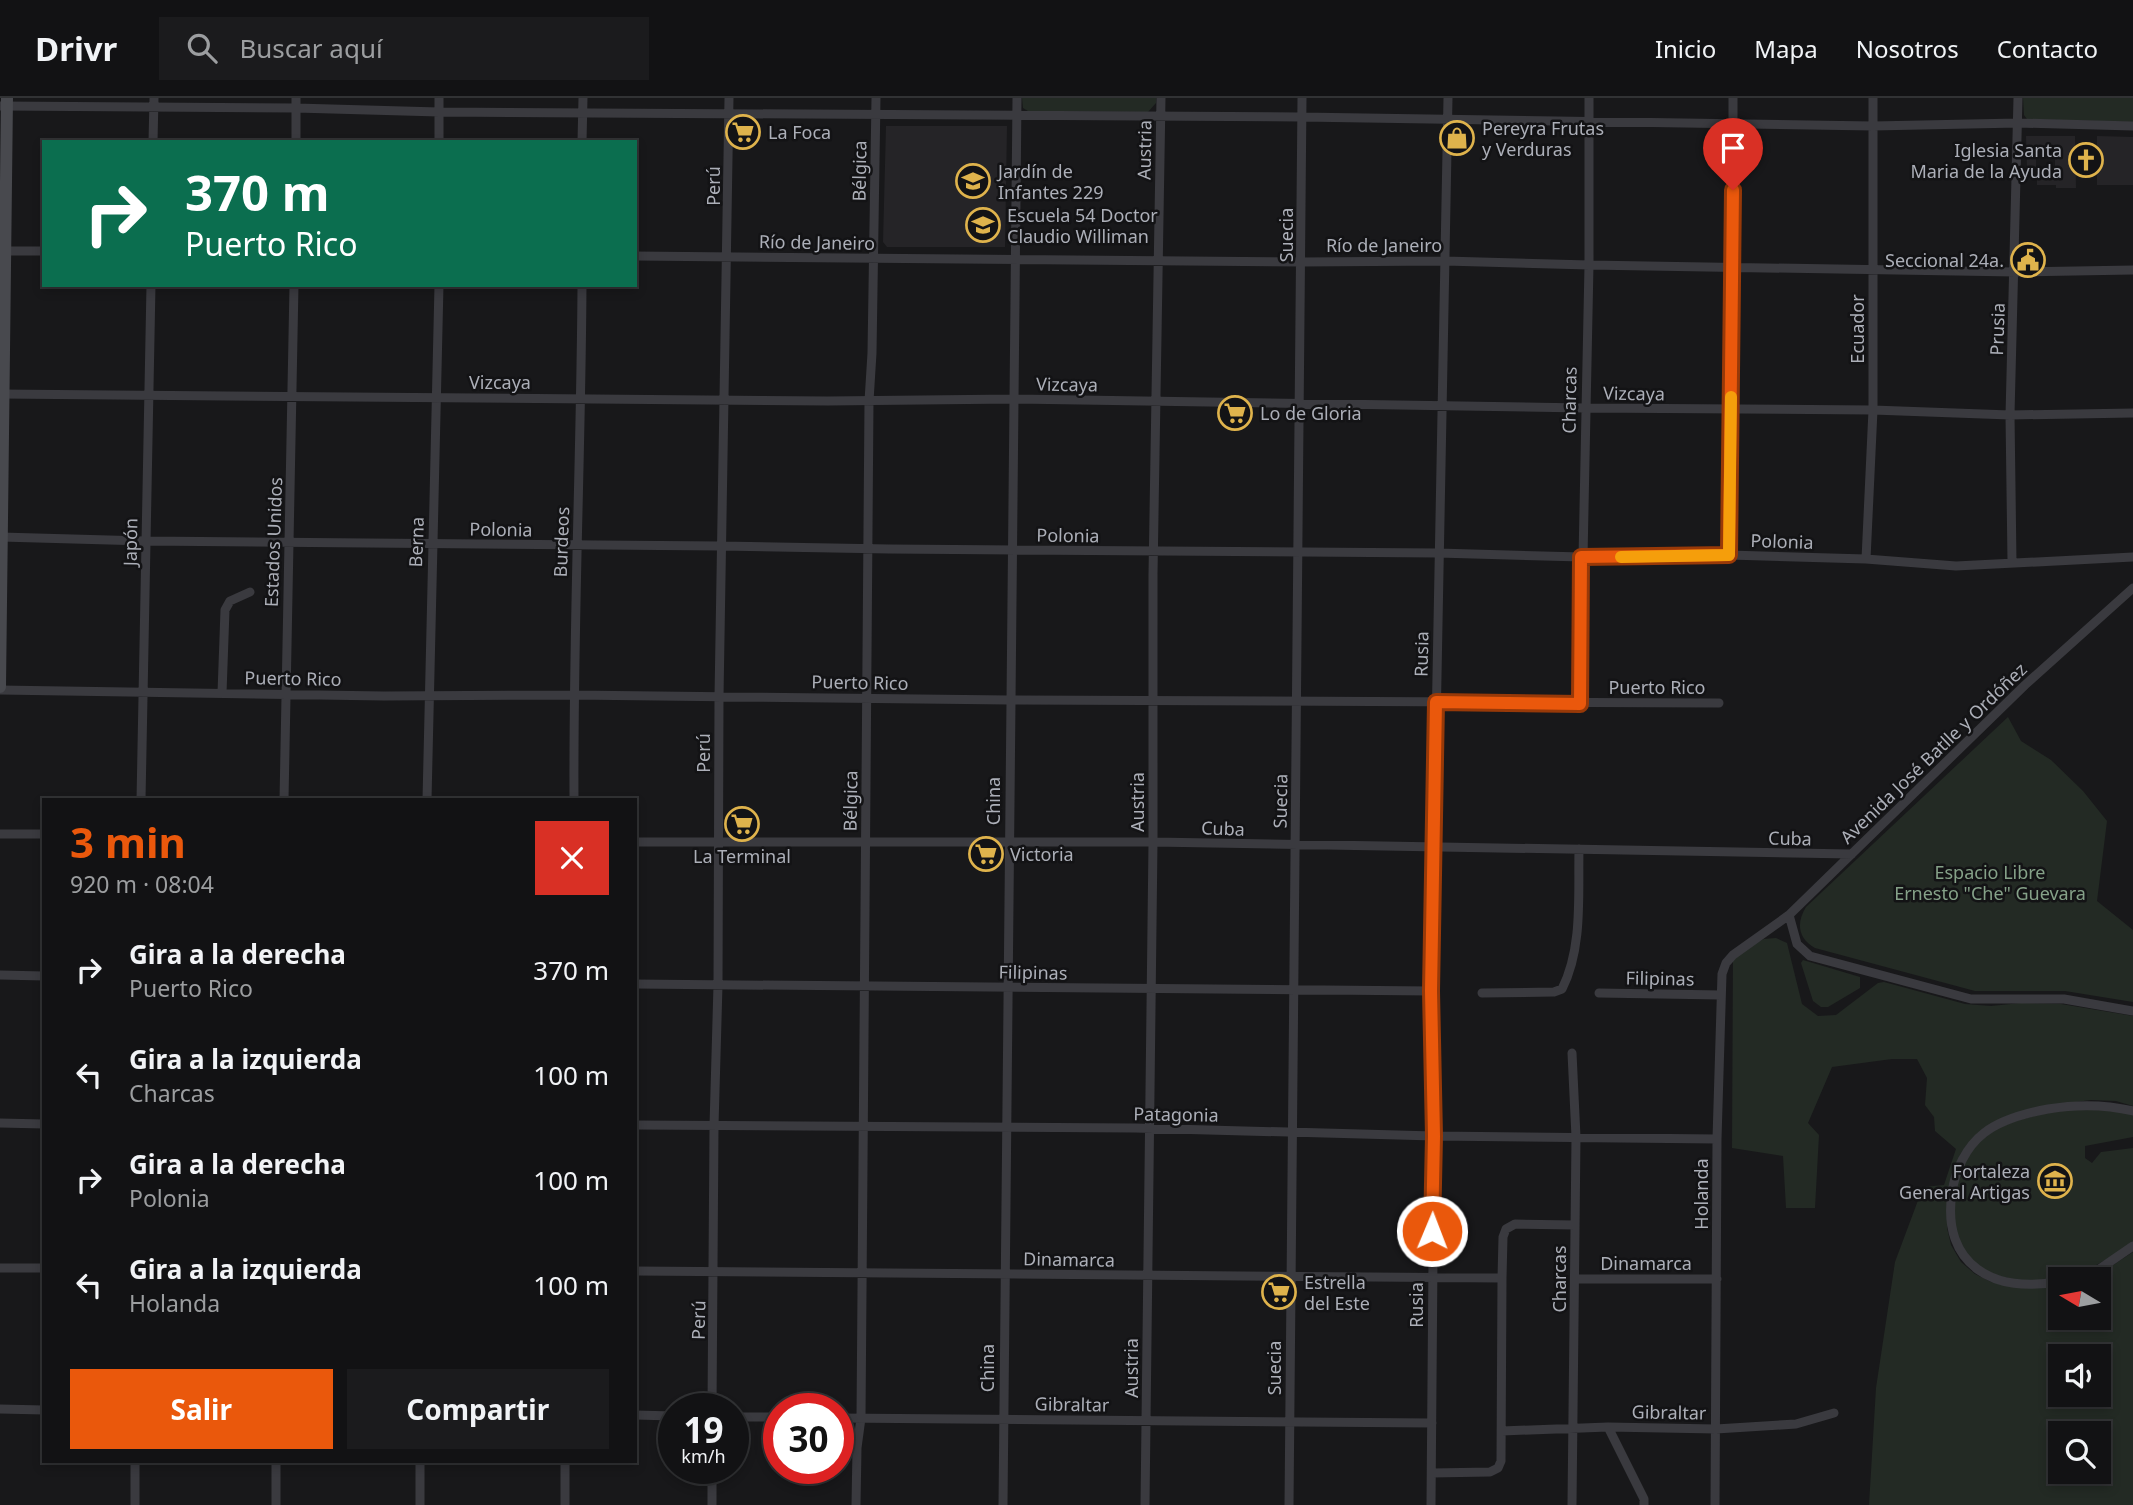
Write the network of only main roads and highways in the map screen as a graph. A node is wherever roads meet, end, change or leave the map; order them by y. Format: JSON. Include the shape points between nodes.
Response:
{"nodes":[{"id":1,"x":4,"y":103,"type":"edge"},
{"id":2,"x":2,"y":251,"type":"edge"},
{"id":3,"x":1,"y":394,"type":"edge"},
{"id":4,"x":1,"y":537,"type":"edge"},
{"id":5,"x":0,"y":689,"type":"edge"}],
"edges":[{"from":1,"to":2,"type":"main road"},
{"from":2,"to":3,"type":"main road"},
{"from":3,"to":4,"type":"main road"},
{"from":4,"to":5,"type":"main road"}]}
